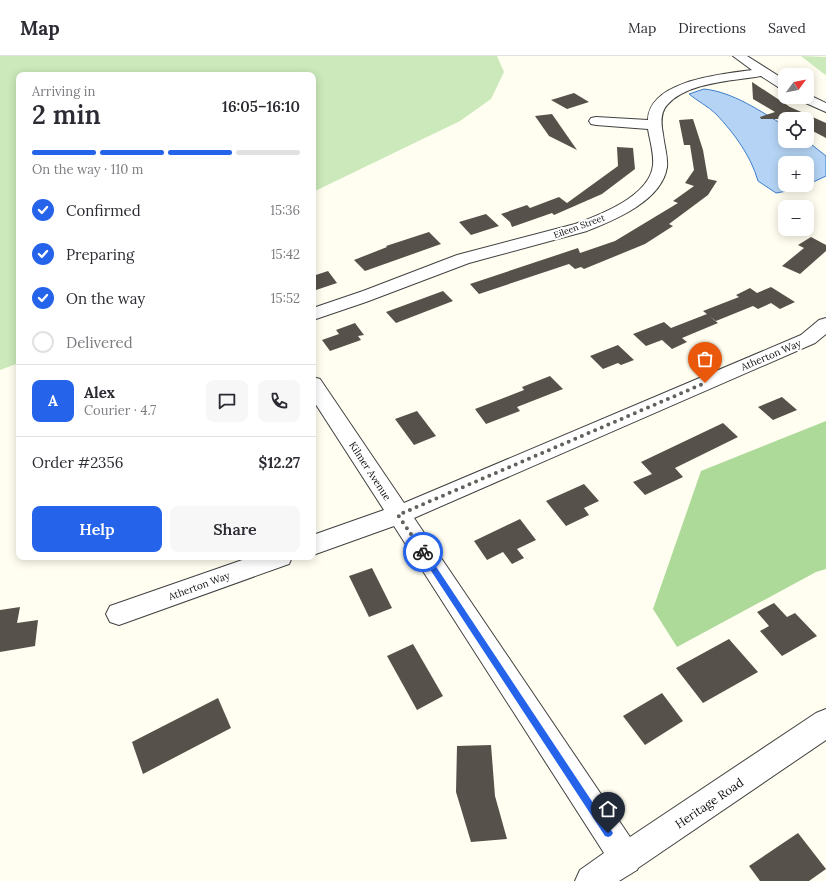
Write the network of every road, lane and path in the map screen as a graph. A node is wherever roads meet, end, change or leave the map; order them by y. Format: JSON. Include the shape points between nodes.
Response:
{"nodes":[{"id":1,"x":740,"y":56,"type":"edge"},
{"id":2,"x":764,"y":72,"type":"junction"},
{"id":3,"x":778,"y":81,"type":"edge"},
{"id":4,"x":814,"y":102,"type":"edge"},
{"id":5,"x":826,"y":108,"type":"edge"},
{"id":6,"x":596,"y":121,"type":"dead end"},
{"id":7,"x":654,"y":125,"type":"junction"},
{"id":8,"x":316,"y":313,"type":"edge"},
{"id":9,"x":826,"y":324,"type":"edge"},
{"id":10,"x":316,"y":389,"type":"edge"},
{"id":11,"x":398,"y":515,"type":"junction"},
{"id":12,"x":316,"y":544,"type":"edge"},
{"id":13,"x":272,"y":560,"type":"edge"},
{"id":14,"x":119,"y":614,"type":"dead end"},
{"id":15,"x":826,"y":723,"type":"edge"},
{"id":16,"x":626,"y":859,"type":"junction"},
{"id":17,"x":591,"y":881,"type":"edge"}],
"edges":[{"from":1,"to":2,"type":"street"},
{"from":2,"to":3,"type":"street"},
{"from":2,"to":7,"type":"street","via":[[684,89],[662,102]]},
{"from":4,"to":5,"type":"street"},
{"from":6,"to":7,"type":"street"},
{"from":7,"to":8,"type":"street","name":"Eileen Street","via":[[661,164],[658,176],[637,199],[617,212],[566,232],[463,258]]},
{"from":9,"to":11,"type":"street","name":"Atherton Way","via":[[808,339]]},
{"from":10,"to":11,"type":"street","name":"Kilmer Avenue"},
{"from":11,"to":12,"type":"street","name":"Atherton Way"},
{"from":11,"to":16,"type":"street","name":"Kilmer Avenue"},
{"from":13,"to":14,"type":"street","name":"Atherton Way"},
{"from":15,"to":16,"type":"street","name":"Heritage Road"},
{"from":16,"to":17,"type":"street","name":"Heritage Road"}]}
